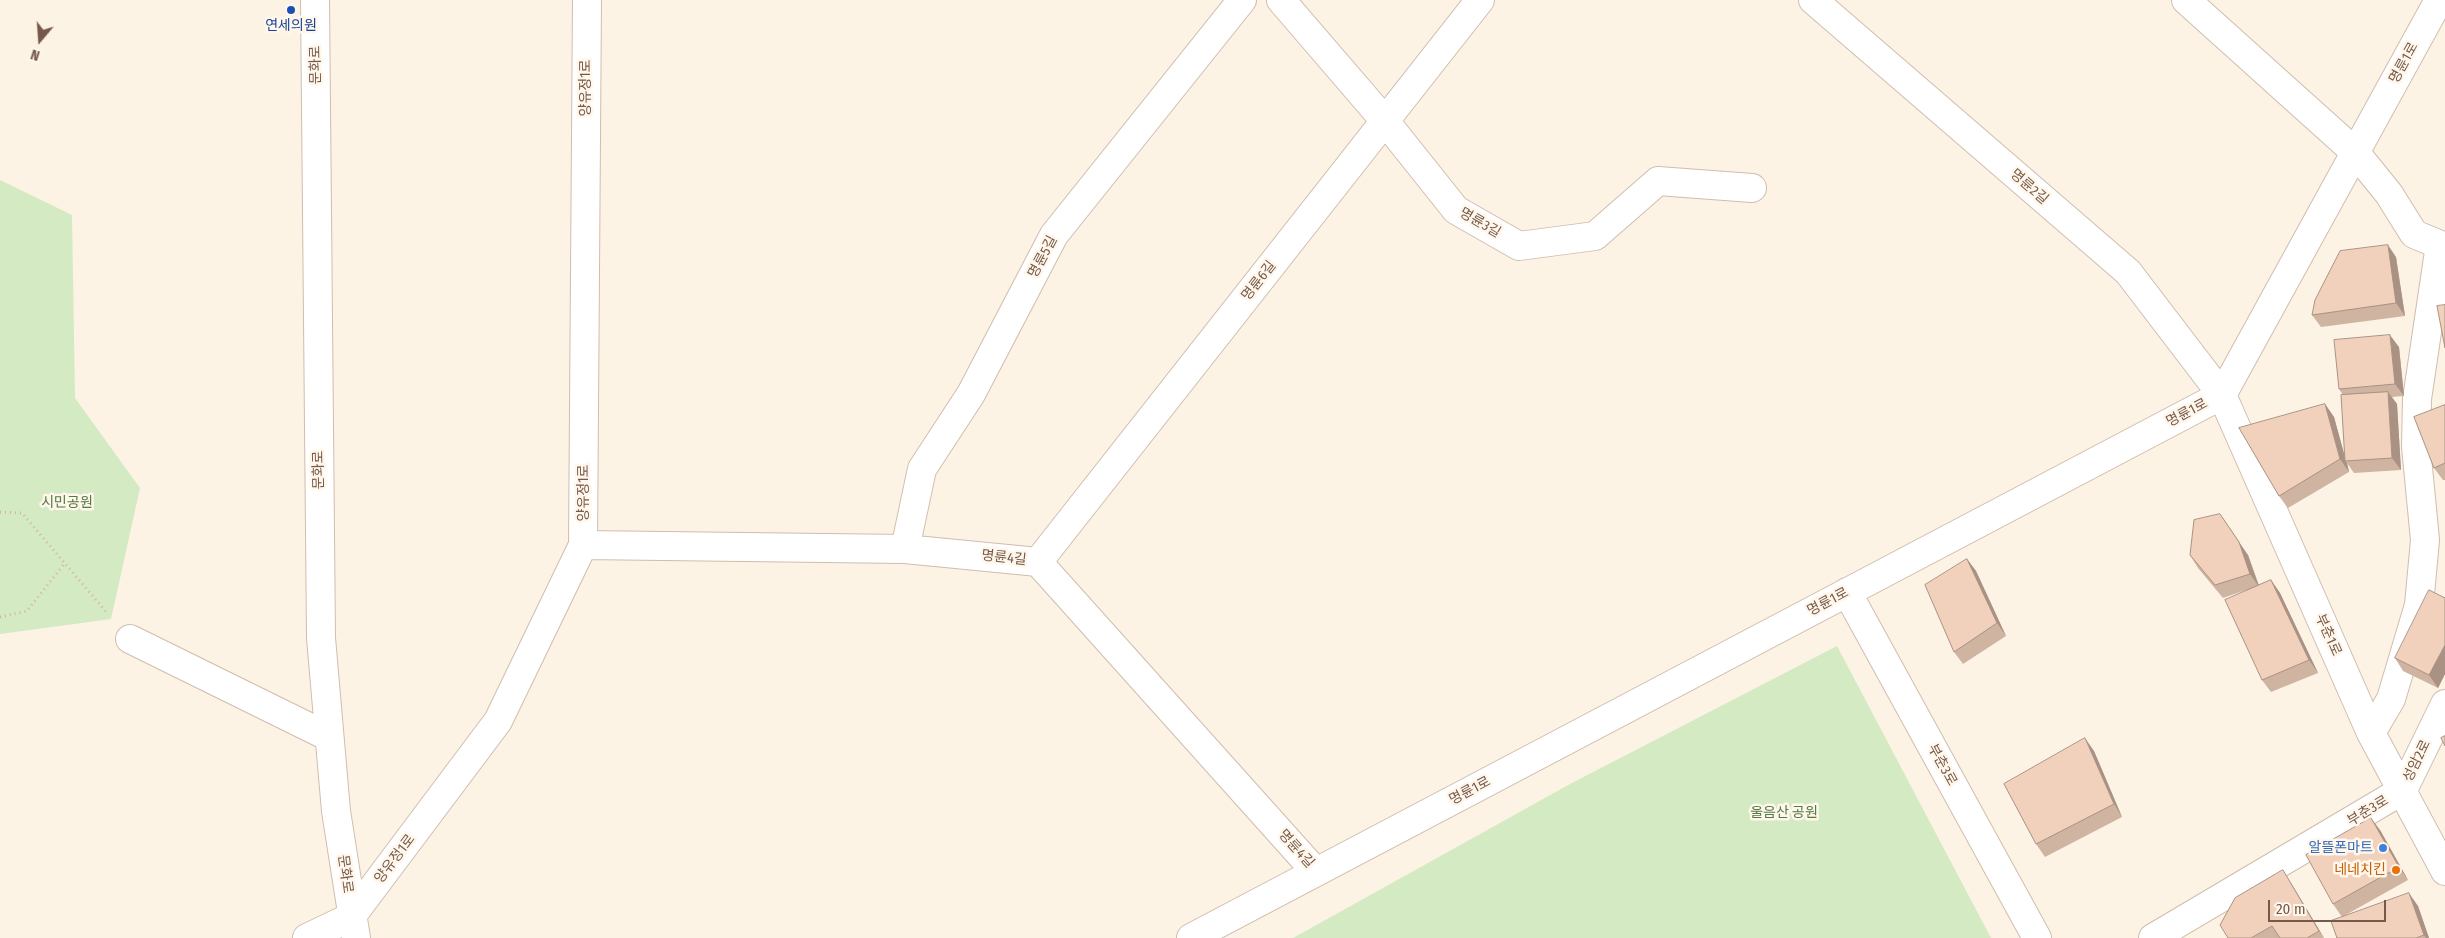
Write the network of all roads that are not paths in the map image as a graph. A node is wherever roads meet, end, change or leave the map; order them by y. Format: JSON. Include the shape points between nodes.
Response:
{"nodes":[{"id":1,"x":315,"y":0,"type":"edge"},
{"id":2,"x":587,"y":0,"type":"edge"},
{"id":3,"x":1242,"y":0,"type":"edge"},
{"id":4,"x":1281,"y":0,"type":"edge"},
{"id":5,"x":1480,"y":0,"type":"edge"},
{"id":6,"x":1813,"y":0,"type":"edge"},
{"id":7,"x":2186,"y":0,"type":"edge"},
{"id":8,"x":2439,"y":0,"type":"edge"},
{"id":9,"x":1384,"y":121,"type":"junction"},
{"id":10,"x":2355,"y":152,"type":"junction"},
{"id":11,"x":1752,"y":188,"type":"dead end"},
{"id":12,"x":2442,"y":246,"type":"edge"},
{"id":13,"x":2222,"y":395,"type":"junction"},
{"id":14,"x":583,"y":545,"type":"junction"},
{"id":15,"x":904,"y":549,"type":"junction"},
{"id":16,"x":1038,"y":562,"type":"junction"},
{"id":17,"x":1847,"y":592,"type":"junction"},
{"id":18,"x":130,"y":639,"type":"road end"},
{"id":19,"x":2445,"y":704,"type":"edge"},
{"id":20,"x":2371,"y":733,"type":"junction"},
{"id":21,"x":329,"y":737,"type":"junction"},
{"id":22,"x":2402,"y":790,"type":"junction"},
{"id":23,"x":2445,"y":871,"type":"edge"},
{"id":24,"x":1316,"y":872,"type":"junction"},
{"id":25,"x":354,"y":928,"type":"edge"},
{"id":26,"x":2165,"y":935,"type":"edge"},
{"id":27,"x":307,"y":938,"type":"edge"},
{"id":28,"x":1191,"y":938,"type":"edge"},
{"id":29,"x":2037,"y":938,"type":"edge"}],
"edges":[{"from":1,"to":21,"type":"street","name":"문화로","via":[[321,638]]},
{"from":2,"to":14,"type":"street","name":"양유정1로"},
{"from":3,"to":15,"type":"street","name":"명륜5길","via":[[1054,235],[971,394],[922,469]]},
{"from":4,"to":9,"type":"street","name":"명륜3길"},
{"from":5,"to":9,"type":"street","name":"명륜6길"},
{"from":6,"to":13,"type":"street","name":"명륜2길","via":[[2128,272]]},
{"from":7,"to":10,"type":"street"},
{"from":8,"to":10,"type":"street","name":"명륜1로"},
{"from":9,"to":11,"type":"street","name":"명륜3길","via":[[1456,210],[1518,246],[1596,236],[1658,181]]},
{"from":9,"to":16,"type":"street","name":"명륜6길"},
{"from":10,"to":12,"type":"street","via":[[2389,194],[2414,234]]},
{"from":10,"to":13,"type":"street","name":"명륜1로"},
{"from":12,"to":20,"type":"street","via":[[2417,399],[2416,447],[2425,540],[2419,605],[2391,699]]},
{"from":13,"to":17,"type":"street","name":"명륜1로"},
{"from":13,"to":20,"type":"street","name":"부춘1로"},
{"from":14,"to":15,"type":"street","name":"명륜4길"},
{"from":14,"to":25,"type":"street","name":"양유정1로","via":[[498,721]]},
{"from":15,"to":16,"type":"street","name":"명륜4길"},
{"from":16,"to":24,"type":"street","name":"명륜4길"},
{"from":17,"to":24,"type":"street","name":"명륜1로"},
{"from":17,"to":29,"type":"street","name":"부춘3로"},
{"from":18,"to":21,"type":"street"},
{"from":19,"to":22,"type":"street","name":"성암2로"},
{"from":20,"to":22,"type":"street","name":"부춘1로"},
{"from":21,"to":25,"type":"street","name":"문화로","via":[[336,811]]},
{"from":22,"to":23,"type":"street","name":"부춘1로"},
{"from":22,"to":26,"type":"street","name":"부춘3로"},
{"from":24,"to":28,"type":"street","name":"명륜1로"},
{"from":25,"to":27,"type":"street"}]}
